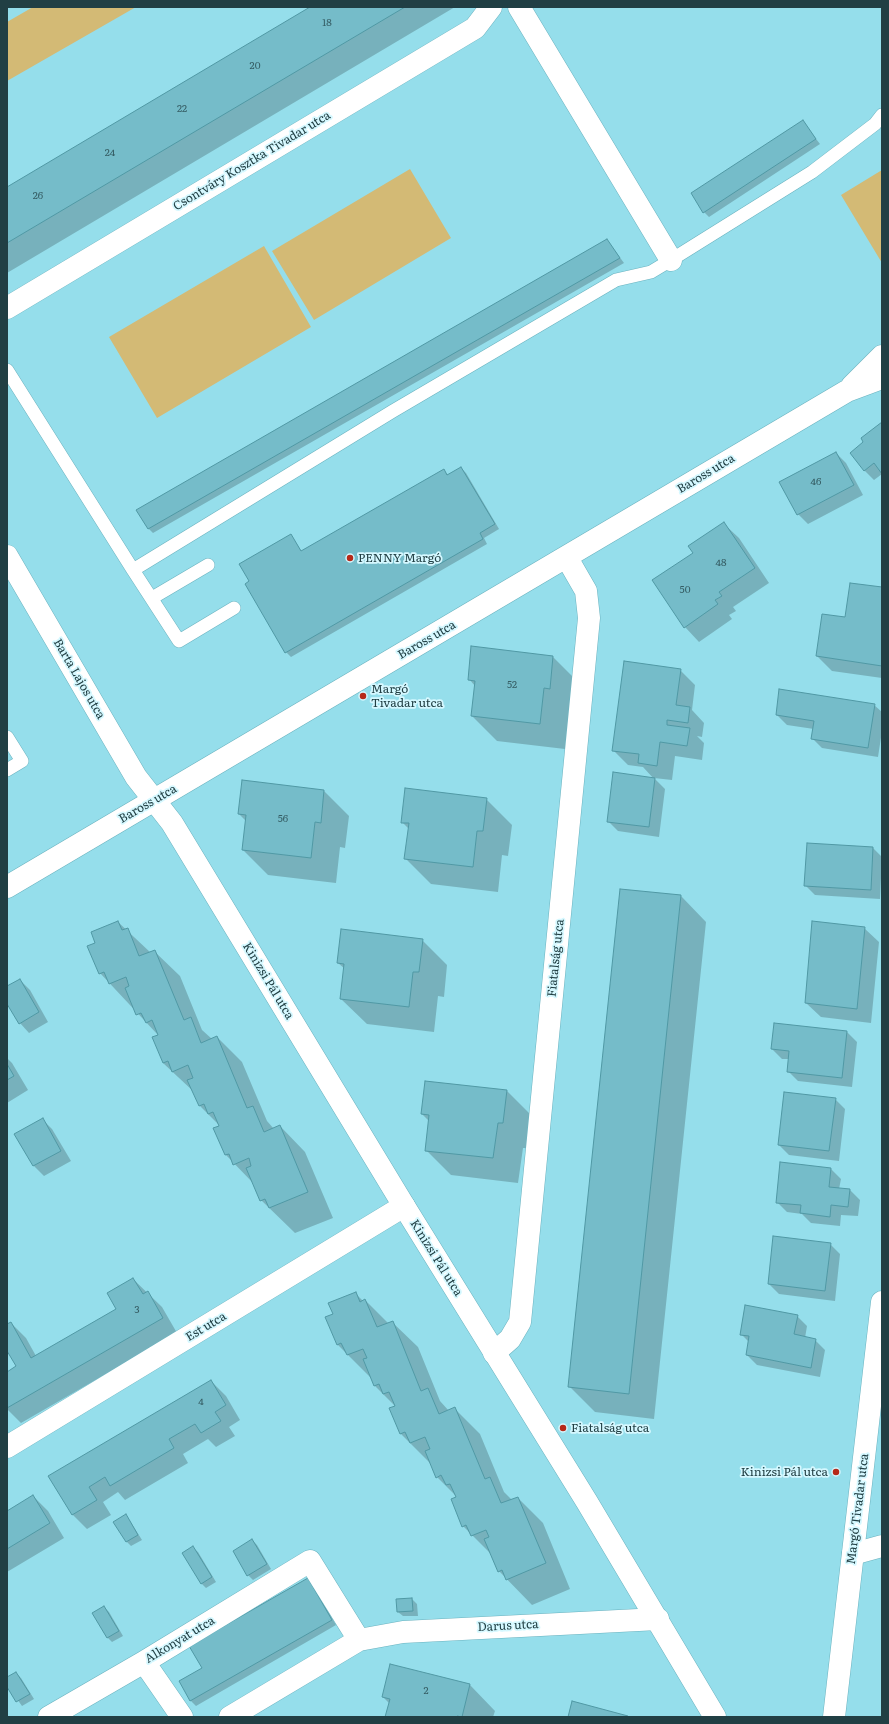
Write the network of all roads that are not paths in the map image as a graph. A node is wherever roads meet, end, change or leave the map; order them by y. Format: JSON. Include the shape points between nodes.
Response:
{"nodes":[{"id":1,"x":491,"y":7,"type":"edge"},
{"id":2,"x":519,"y":7,"type":"edge"},
{"id":3,"x":882,"y":115,"type":"edge"},
{"id":4,"x":670,"y":260,"type":"junction"},
{"id":5,"x":7,"y":308,"type":"edge"},
{"id":6,"x":882,"y":356,"type":"edge"},
{"id":7,"x":7,"y":370,"type":"edge"},
{"id":8,"x":882,"y":378,"type":"edge"},
{"id":9,"x":847,"y":391,"type":"junction"},
{"id":10,"x":7,"y":556,"type":"edge"},
{"id":11,"x":567,"y":558,"type":"junction"},
{"id":12,"x":208,"y":565,"type":"dead end"},
{"id":13,"x":134,"y":570,"type":"junction"},
{"id":14,"x":152,"y":598,"type":"junction"},
{"id":15,"x":234,"y":608,"type":"dead end"},
{"id":16,"x":7,"y":737,"type":"edge"},
{"id":17,"x":7,"y":770,"type":"edge"},
{"id":18,"x":154,"y":801,"type":"junction"},
{"id":19,"x":7,"y":887,"type":"edge"},
{"id":20,"x":404,"y":1206,"type":"junction"},
{"id":21,"x":882,"y":1302,"type":"edge"},
{"id":22,"x":880,"y":1332,"type":"edge"},
{"id":23,"x":494,"y":1353,"type":"junction"},
{"id":24,"x":7,"y":1447,"type":"edge"},
{"id":25,"x":882,"y":1546,"type":"edge"},
{"id":26,"x":852,"y":1554,"type":"junction"},
{"id":27,"x":658,"y":1619,"type":"junction"},
{"id":28,"x":359,"y":1640,"type":"junction"},
{"id":29,"x":144,"y":1662,"type":"junction"},
{"id":30,"x":49,"y":1717,"type":"edge"},
{"id":31,"x":182,"y":1717,"type":"edge"},
{"id":32,"x":230,"y":1717,"type":"edge"},
{"id":33,"x":715,"y":1717,"type":"edge"},
{"id":34,"x":834,"y":1717,"type":"edge"}],
"edges":[{"from":1,"to":5,"type":"street","name":"Csontváry Kosztka Tivadar utca","via":[[475,28]]},
{"from":2,"to":4,"type":"street"},
{"from":3,"to":4,"type":"lane","via":[[875,124],[812,172]]},
{"from":4,"to":13,"type":"lane","via":[[651,272],[616,280],[393,411]]},
{"from":6,"to":9,"type":"street","name":"Baross utca"},
{"from":7,"to":13,"type":"lane"},
{"from":8,"to":9,"type":"street","name":"Baross utca"},
{"from":9,"to":11,"type":"street","name":"Baross utca"},
{"from":10,"to":18,"type":"street","name":"Barta Lajos utca","via":[[136,777]]},
{"from":11,"to":18,"type":"street","name":"Baross utca"},
{"from":11,"to":23,"type":"street","name":"Fiatalság utca","via":[[586,591],[589,618],[520,1322],[510,1339]]},
{"from":12,"to":14,"type":"lane"},
{"from":13,"to":14,"type":"lane"},
{"from":14,"to":15,"type":"lane","via":[[179,641]]},
{"from":16,"to":17,"type":"lane","via":[[22,762]]},
{"from":18,"to":19,"type":"street","name":"Baross utca"},
{"from":18,"to":20,"type":"street","name":"Kinizsi Pál utca","via":[[172,823]]},
{"from":20,"to":23,"type":"street","name":"Kinizsi Pál utca"},
{"from":20,"to":24,"type":"street","name":"Est utca"},
{"from":21,"to":22,"type":"street","name":"Margó Tivadar utca"},
{"from":22,"to":26,"type":"street","name":"Margó Tivadar utca"},
{"from":23,"to":27,"type":"street","name":"Kinizsi Pál utca"},
{"from":25,"to":26,"type":"street"},
{"from":26,"to":34,"type":"street","name":"Margó Tivadar utca"},
{"from":27,"to":28,"type":"street","name":"Darus utca","via":[[403,1632]]},
{"from":27,"to":33,"type":"street","name":"Kinizsi Pál utca"},
{"from":28,"to":29,"type":"street","name":"Alkonyat utca","via":[[310,1561]]},
{"from":28,"to":32,"type":"street","name":"Darus utca"},
{"from":29,"to":30,"type":"street","name":"Alkonyat utca"},
{"from":29,"to":31,"type":"street"}]}
